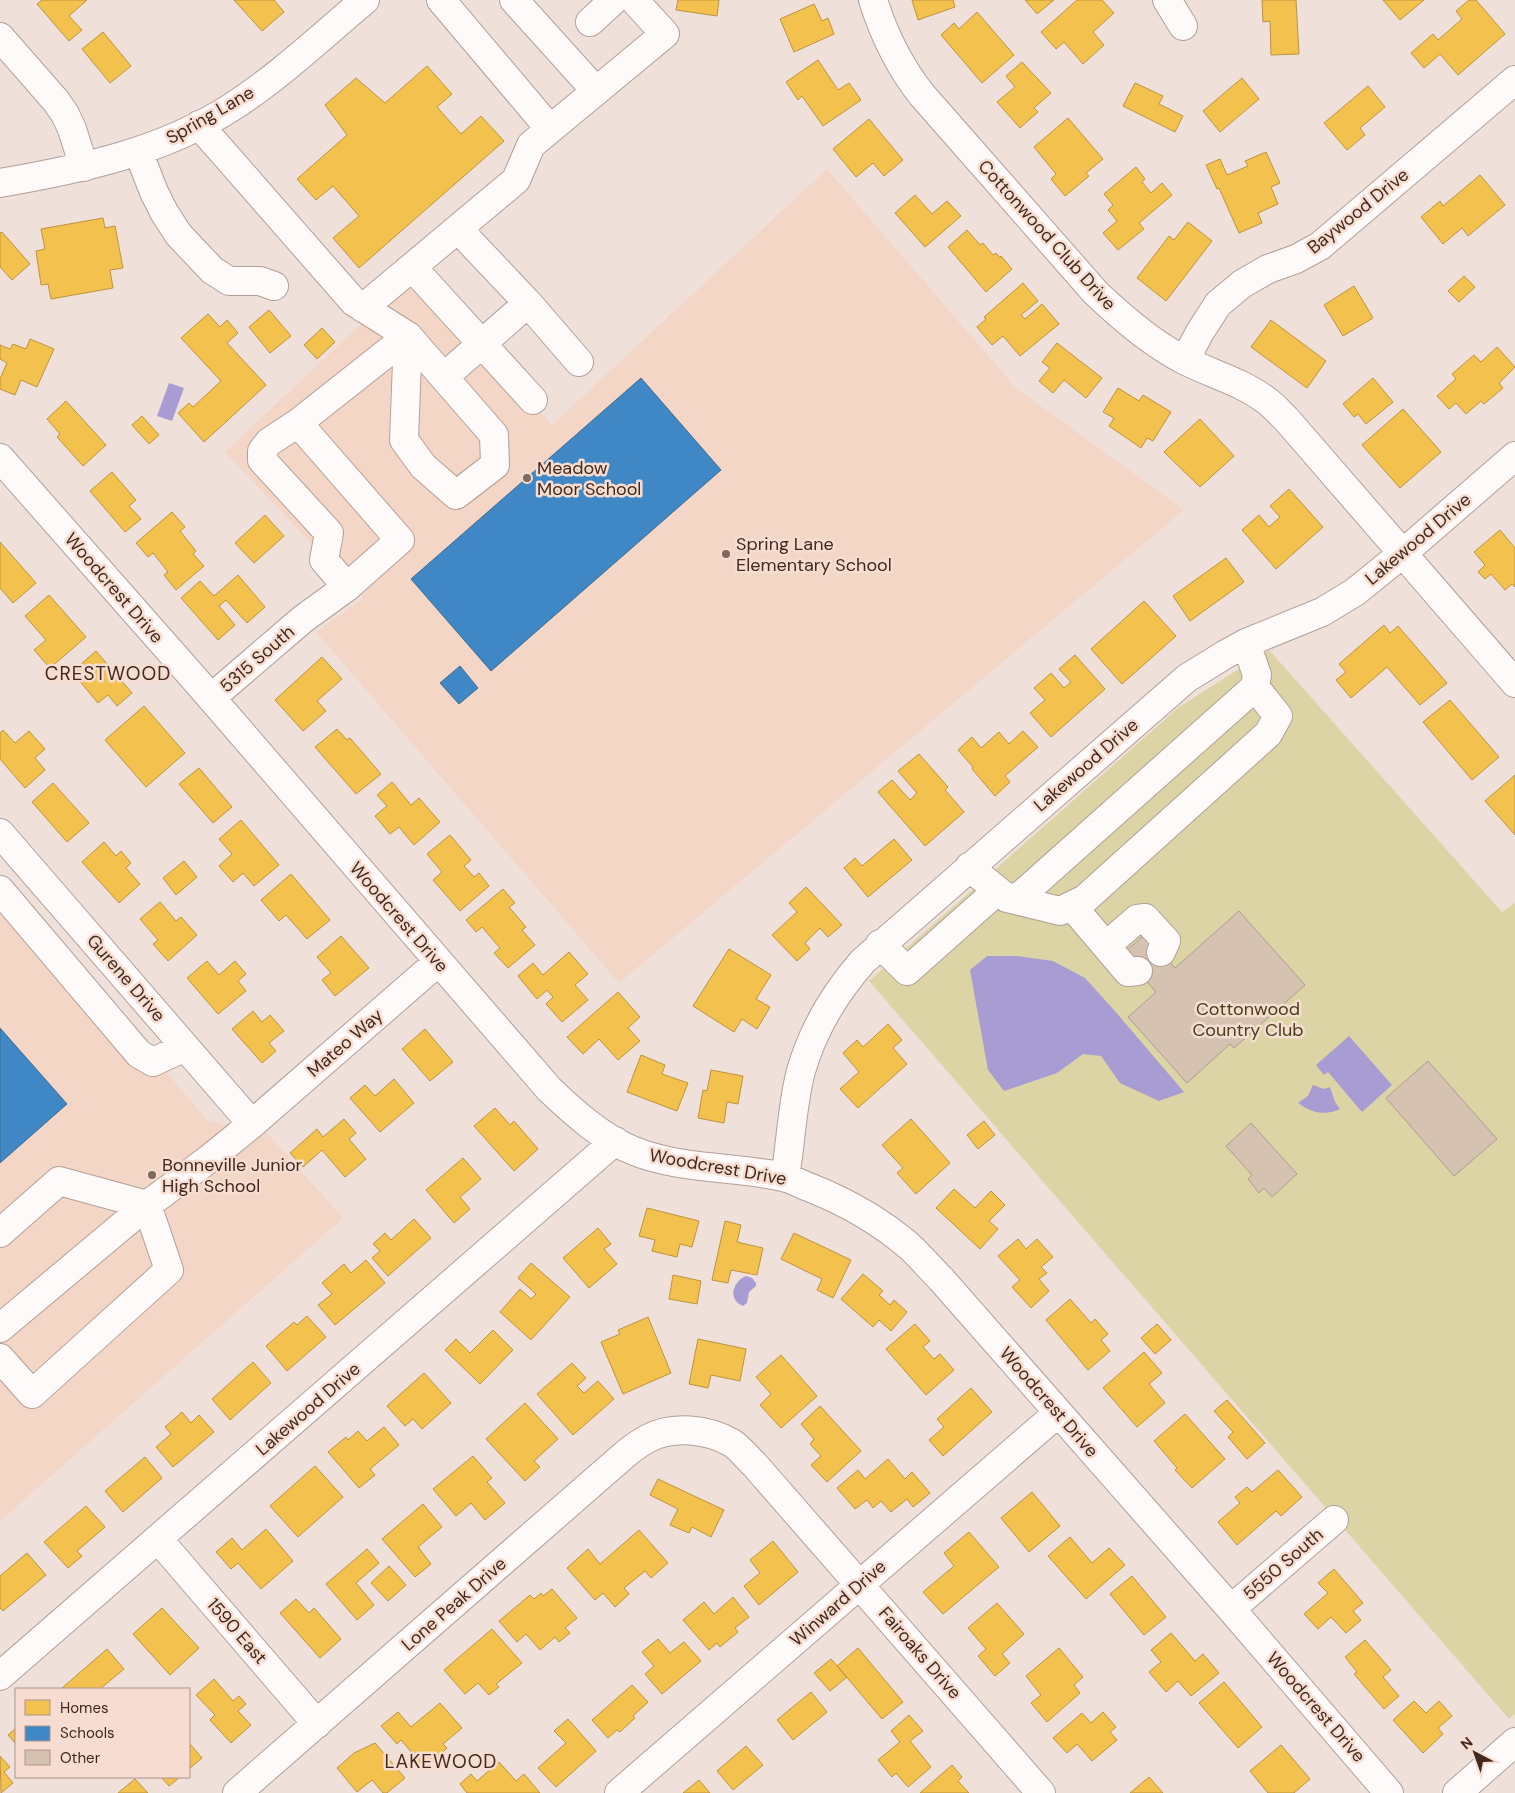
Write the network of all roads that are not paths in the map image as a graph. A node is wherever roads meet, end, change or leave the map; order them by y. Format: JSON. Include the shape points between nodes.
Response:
{"nodes":[{"id":1,"x":441,"y":0,"type":"edge"},
{"id":2,"x":514,"y":0,"type":"edge"},
{"id":3,"x":614,"y":0,"type":"edge"},
{"id":4,"x":634,"y":0,"type":"edge"},
{"id":5,"x":873,"y":0,"type":"edge"},
{"id":6,"x":1167,"y":0,"type":"edge"},
{"id":7,"x":357,"y":2,"type":"edge"},
{"id":8,"x":590,"y":22,"type":"dead end"},
{"id":9,"x":1183,"y":26,"type":"dead end"},
{"id":10,"x":0,"y":37,"type":"edge"},
{"id":11,"x":1515,"y":80,"type":"edge"},
{"id":12,"x":596,"y":91,"type":"junction"},
{"id":13,"x":200,"y":125,"type":"junction"},
{"id":14,"x":550,"y":129,"type":"junction"},
{"id":15,"x":138,"y":151,"type":"junction"},
{"id":16,"x":84,"y":167,"type":"junction"},
{"id":17,"x":0,"y":183,"type":"edge"},
{"id":18,"x":458,"y":229,"type":"junction"},
{"id":19,"x":412,"y":267,"type":"junction"},
{"id":20,"x":274,"y":286,"type":"dead end"},
{"id":21,"x":528,"y":303,"type":"junction"},
{"id":22,"x":363,"y":308,"type":"junction"},
{"id":23,"x":408,"y":336,"type":"junction"},
{"id":24,"x":482,"y":343,"type":"junction"},
{"id":25,"x":1185,"y":360,"type":"junction"},
{"id":26,"x":579,"y":362,"type":"dead end"},
{"id":27,"x":444,"y":377,"type":"junction"},
{"id":28,"x":533,"y":400,"type":"dead end"},
{"id":29,"x":298,"y":423,"type":"junction"},
{"id":30,"x":1515,"y":456,"type":"edge"},
{"id":31,"x":0,"y":458,"type":"edge"},
{"id":32,"x":1402,"y":554,"type":"junction"},
{"id":33,"x":347,"y":587,"type":"junction"},
{"id":34,"x":1246,"y":643,"type":"junction"},
{"id":35,"x":1515,"y":683,"type":"edge"},
{"id":36,"x":1255,"y":687,"type":"junction"},
{"id":37,"x":211,"y":698,"type":"junction"},
{"id":38,"x":0,"y":833,"type":"edge"},
{"id":39,"x":969,"y":867,"type":"junction"},
{"id":40,"x":0,"y":890,"type":"edge"},
{"id":41,"x":1002,"y":895,"type":"junction"},
{"id":42,"x":1072,"y":906,"type":"junction"},
{"id":43,"x":880,"y":944,"type":"junction"},
{"id":44,"x":1107,"y":946,"type":"junction"},
{"id":45,"x":1161,"y":952,"type":"dead end"},
{"id":46,"x":438,"y":962,"type":"junction"},
{"id":47,"x":1138,"y":971,"type":"dead end"},
{"id":48,"x":185,"y":1047,"type":"junction"},
{"id":49,"x":252,"y":1124,"type":"junction"},
{"id":50,"x":615,"y":1141,"type":"junction"},
{"id":51,"x":784,"y":1177,"type":"junction"},
{"id":52,"x":147,"y":1205,"type":"junction"},
{"id":53,"x":0,"y":1233,"type":"edge"},
{"id":54,"x":0,"y":1328,"type":"edge"},
{"id":55,"x":0,"y":1358,"type":"edge"},
{"id":56,"x":1058,"y":1413,"type":"junction"},
{"id":57,"x":680,"y":1430,"type":"joint"},
{"id":58,"x":1334,"y":1520,"type":"dead end"},
{"id":59,"x":158,"y":1538,"type":"junction"},
{"id":60,"x":860,"y":1584,"type":"junction"},
{"id":61,"x":1231,"y":1609,"type":"junction"},
{"id":62,"x":0,"y":1676,"type":"edge"},
{"id":63,"x":317,"y":1724,"type":"junction"},
{"id":64,"x":1515,"y":1742,"type":"edge"},
{"id":65,"x":237,"y":1793,"type":"edge"},
{"id":66,"x":619,"y":1793,"type":"edge"},
{"id":67,"x":1041,"y":1793,"type":"edge"},
{"id":68,"x":1389,"y":1793,"type":"edge"},
{"id":69,"x":1457,"y":1793,"type":"edge"}],
"edges":[{"from":1,"to":14,"type":"street"},
{"from":2,"to":12,"type":"street"},
{"from":3,"to":8,"type":"street"},
{"from":4,"to":12,"type":"street","via":[[665,34]]},
{"from":5,"to":25,"type":"street","name":"Cottonwood Club Drive","via":[[892,49],[922,95],[1095,292],[1156,343]]},
{"from":6,"to":9,"type":"street"},
{"from":7,"to":13,"type":"street","name":"Spring Lane","via":[[254,92]]},
{"from":10,"to":16,"type":"street","via":[[65,114]]},
{"from":11,"to":25,"type":"street","name":"Baywood Drive","via":[[1320,246],[1268,269],[1242,284],[1218,304]]},
{"from":12,"to":14,"type":"street"},
{"from":13,"to":15,"type":"street","name":"Spring Lane"},
{"from":13,"to":22,"type":"street","via":[[354,302]]},
{"from":14,"to":18,"type":"street","via":[[530,145],[516,180]]},
{"from":15,"to":16,"type":"street","name":"Spring Lane"},
{"from":15,"to":20,"type":"street","via":[[164,212],[178,234],[212,270],[229,281],[260,281]]},
{"from":16,"to":17,"type":"street","name":"Spring Lane"},
{"from":18,"to":19,"type":"street"},
{"from":18,"to":21,"type":"street"},
{"from":19,"to":22,"type":"street"},
{"from":19,"to":24,"type":"street"},
{"from":21,"to":24,"type":"street"},
{"from":21,"to":26,"type":"street"},
{"from":22,"to":23,"type":"street"},
{"from":23,"to":27,"type":"street"},
{"from":23,"to":27,"type":"street","via":[[404,440],[422,466],[456,495],[495,465],[494,435]]},
{"from":23,"to":29,"type":"street"},
{"from":24,"to":27,"type":"street"},
{"from":24,"to":28,"type":"street"},
{"from":25,"to":32,"type":"street","name":"Cottonwood Club Drive","via":[[1266,400],[1287,420]]},
{"from":29,"to":33,"type":"street","via":[[269,442],[262,451],[262,460],[329,533],[324,560]]},
{"from":29,"to":33,"type":"street","name":"5315 South","via":[[400,540]]},
{"from":30,"to":32,"type":"street","name":"Lakewood Drive"},
{"from":31,"to":37,"type":"street","name":"Woodcrest Drive"},
{"from":32,"to":34,"type":"street","name":"Lakewood Drive","via":[[1322,612]]},
{"from":32,"to":35,"type":"street","name":"Cottonwood Club Drive"},
{"from":33,"to":37,"type":"street","name":"5315 South"},
{"from":34,"to":36,"type":"street","via":[[1257,675]]},
{"from":34,"to":39,"type":"street","name":"Lakewood Drive","via":[[1169,692]]},
{"from":36,"to":41,"type":"street","via":[[1019,897]]},
{"from":36,"to":42,"type":"street","via":[[1278,716],[1268,734],[1085,900]]},
{"from":37,"to":46,"type":"street","name":"Woodcrest Drive"},
{"from":38,"to":48,"type":"street","name":"Gurene Drive"},
{"from":39,"to":41,"type":"street"},
{"from":39,"to":43,"type":"street","name":"Lakewood Drive"},
{"from":40,"to":48,"type":"street","via":[[139,1054],[153,1062]]},
{"from":41,"to":42,"type":"street","via":[[1060,911]]},
{"from":41,"to":43,"type":"street","via":[[907,972]]},
{"from":42,"to":44,"type":"street"},
{"from":43,"to":51,"type":"street","name":"Lakewood Drive","via":[[848,978],[814,1035],[801,1072]]},
{"from":44,"to":45,"type":"street","via":[[1137,919],[1145,918],[1166,942]]},
{"from":44,"to":47,"type":"street","via":[[1128,972]]},
{"from":46,"to":49,"type":"street","name":"Mateo Way"},
{"from":46,"to":50,"type":"street","name":"Woodcrest Drive","via":[[549,1089],[575,1114]]},
{"from":48,"to":49,"type":"street","name":"Gurene Drive"},
{"from":49,"to":52,"type":"street","name":"Mateo Way"},
{"from":50,"to":51,"type":"street","name":"Woodcrest Drive","via":[[634,1151],[669,1161]]},
{"from":50,"to":59,"type":"street","name":"Lakewood Drive"},
{"from":51,"to":56,"type":"street","name":"Woodcrest Drive","via":[[857,1211],[910,1247]]},
{"from":52,"to":53,"type":"street","via":[[59,1181]]},
{"from":52,"to":54,"type":"street","name":"Mateo Way"},
{"from":52,"to":55,"type":"street","via":[[169,1270],[32,1394]]},
{"from":56,"to":60,"type":"street","name":"Winward Drive"},
{"from":56,"to":61,"type":"street","name":"Woodcrest Drive"},
{"from":57,"to":60,"type":"street","name":"Fairoaks Drive","via":[[707,1433],[733,1444]]},
{"from":57,"to":63,"type":"street","name":"Lone Peak Drive","via":[[662,1433],[635,1446]]},
{"from":58,"to":61,"type":"street","name":"5550 South"},
{"from":59,"to":62,"type":"street","name":"Lakewood Drive"},
{"from":59,"to":63,"type":"street","name":"1590 East"},
{"from":60,"to":66,"type":"street","name":"Winward Drive"},
{"from":60,"to":67,"type":"street","name":"Fairoaks Drive"},
{"from":61,"to":68,"type":"street","name":"Woodcrest Drive"},
{"from":63,"to":65,"type":"street","name":"Lone Peak Drive"},
{"from":64,"to":69,"type":"street"}]}
